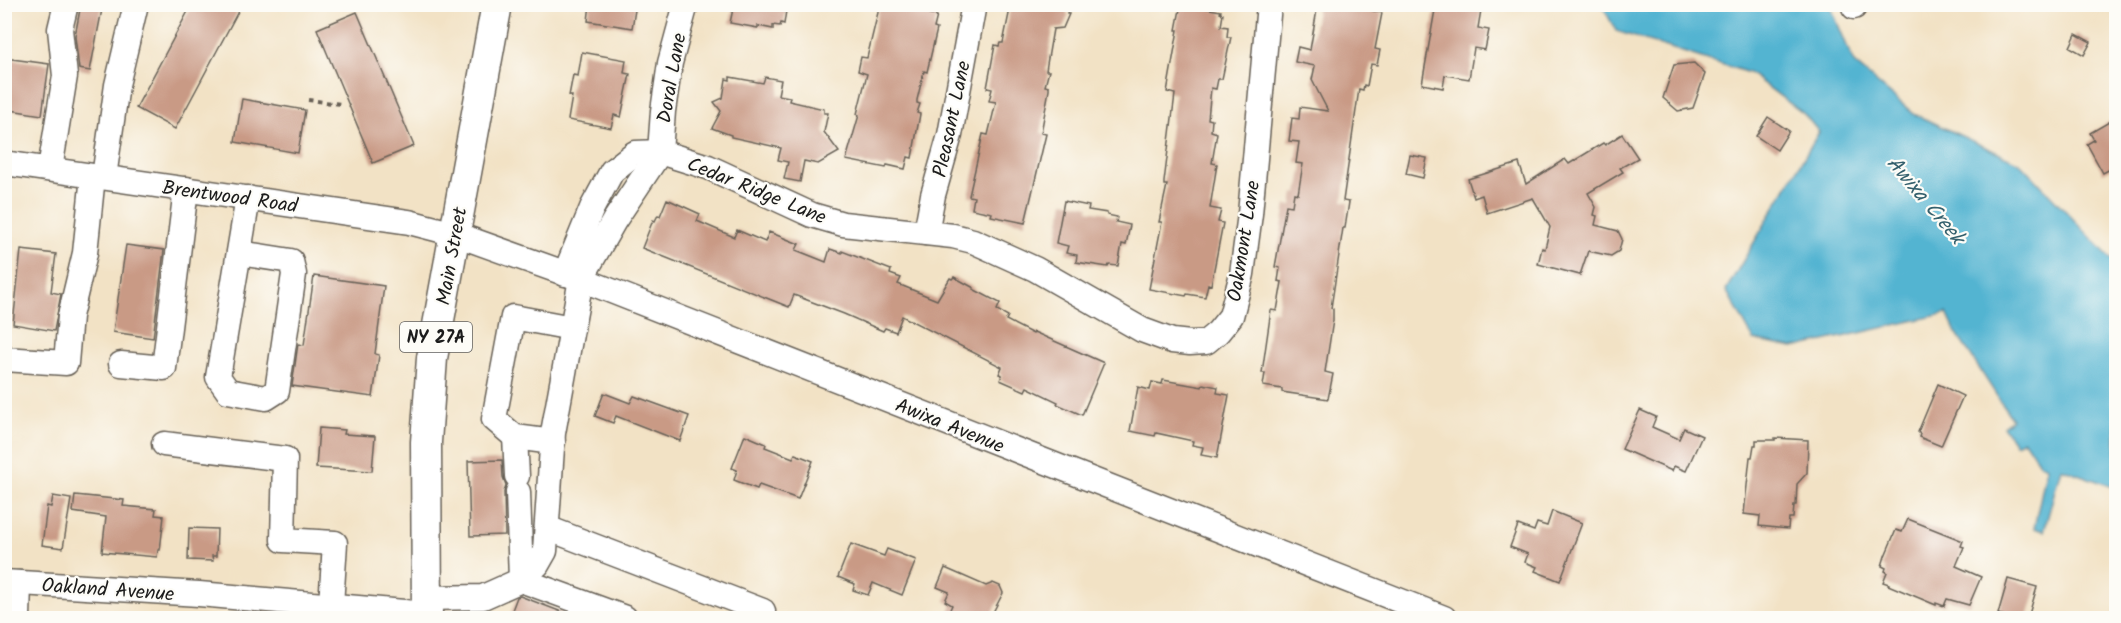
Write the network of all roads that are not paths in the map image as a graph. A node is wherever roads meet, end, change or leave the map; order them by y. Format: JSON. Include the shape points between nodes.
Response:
{"nodes":[{"id":1,"x":66,"y":4,"type":"edge"},
{"id":2,"x":136,"y":4,"type":"edge"},
{"id":3,"x":497,"y":4,"type":"edge"},
{"id":4,"x":686,"y":4,"type":"edge"},
{"id":5,"x":974,"y":4,"type":"edge"},
{"id":6,"x":1269,"y":4,"type":"edge"},
{"id":7,"x":660,"y":152,"type":"junction"},
{"id":8,"x":4,"y":163,"type":"edge"},
{"id":9,"x":50,"y":169,"type":"junction"},
{"id":10,"x":99,"y":176,"type":"junction"},
{"id":11,"x":186,"y":189,"type":"junction"},
{"id":12,"x":248,"y":198,"type":"junction"},
{"id":13,"x":926,"y":233,"type":"junction"},
{"id":14,"x":455,"y":234,"type":"junction"},
{"id":15,"x":238,"y":253,"type":"junction"},
{"id":16,"x":573,"y":277,"type":"junction"},
{"id":17,"x":572,"y":328,"type":"junction"},
{"id":18,"x":4,"y":359,"type":"edge"},
{"id":19,"x":121,"y":364,"type":"dead end"},
{"id":20,"x":515,"y":437,"type":"junction"},
{"id":21,"x":553,"y":442,"type":"junction"},
{"id":22,"x":164,"y":444,"type":"dead end"},
{"id":23,"x":547,"y":528,"type":"junction"},
{"id":24,"x":521,"y":580,"type":"junction"},
{"id":25,"x":12,"y":582,"type":"edge"},
{"id":26,"x":331,"y":605,"type":"junction"},
{"id":27,"x":427,"y":610,"type":"edge"},
{"id":28,"x":18,"y":618,"type":"edge"},
{"id":29,"x":625,"y":618,"type":"edge"},
{"id":30,"x":762,"y":618,"type":"edge"},
{"id":31,"x":1444,"y":618,"type":"edge"}],
"edges":[{"from":1,"to":9,"type":"street","via":[[60,29],[65,76]]},
{"from":2,"to":10,"type":"street"},
{"from":3,"to":14,"type":"main road","name":"Main Street","number":"NY 27A"},
{"from":4,"to":7,"type":"street","name":"Doral Lane","via":[[670,63]]},
{"from":5,"to":13,"type":"street","name":"Pleasant Lane","via":[[950,135]]},
{"from":6,"to":13,"type":"street","name":"Oakmont Lane","via":[[1242,274],[1231,315],[1206,342],[1172,341],[1142,330],[1003,253],[973,241]]},
{"from":7,"to":13,"type":"street","name":"Cedar Ridge Lane","via":[[717,171],[812,215],[843,224]]},
{"from":7,"to":16,"type":"street","name":"Doral Lane"},
{"from":8,"to":9,"type":"street","name":"Brentwood Road"},
{"from":9,"to":10,"type":"street","name":"Brentwood Road"},
{"from":10,"to":11,"type":"street","name":"Brentwood Road"},
{"from":10,"to":18,"type":"street","via":[[70,316],[66,363]]},
{"from":11,"to":12,"type":"street","name":"Brentwood Road"},
{"from":11,"to":19,"type":"street","via":[[164,368]]},
{"from":12,"to":14,"type":"street","name":"Brentwood Road","via":[[409,222]]},
{"from":12,"to":15,"type":"street"},
{"from":14,"to":16,"type":"street","name":"Awixa Avenue"},
{"from":14,"to":27,"type":"main road","name":"Main Street","number":"NY 27A","via":[[432,358],[426,442]]},
{"from":15,"to":15,"type":"street","via":[[218,377],[228,391],[266,398],[277,391],[294,274],[291,261]]},
{"from":16,"to":17,"type":"street","name":"Doral Lane"},
{"from":16,"to":31,"type":"street","name":"Awixa Avenue","via":[[1363,580]]},
{"from":17,"to":20,"type":"street","via":[[513,317],[494,419]]},
{"from":17,"to":21,"type":"street","name":"Doral Lane"},
{"from":20,"to":21,"type":"street"},
{"from":20,"to":24,"type":"street"},
{"from":21,"to":23,"type":"street","name":"Doral Lane"},
{"from":22,"to":26,"type":"street","via":[[285,459],[283,540],[334,543]]},
{"from":23,"to":24,"type":"street","name":"Doral Lane","via":[[545,551]]},
{"from":23,"to":30,"type":"street","via":[[763,611]]},
{"from":24,"to":27,"type":"street","name":"Oakland Avenue","via":[[483,597]]},
{"from":24,"to":29,"type":"street"},
{"from":25,"to":26,"type":"street","name":"Oakland Avenue"},
{"from":25,"to":28,"type":"street"},
{"from":26,"to":27,"type":"street","name":"Oakland Avenue"}]}
